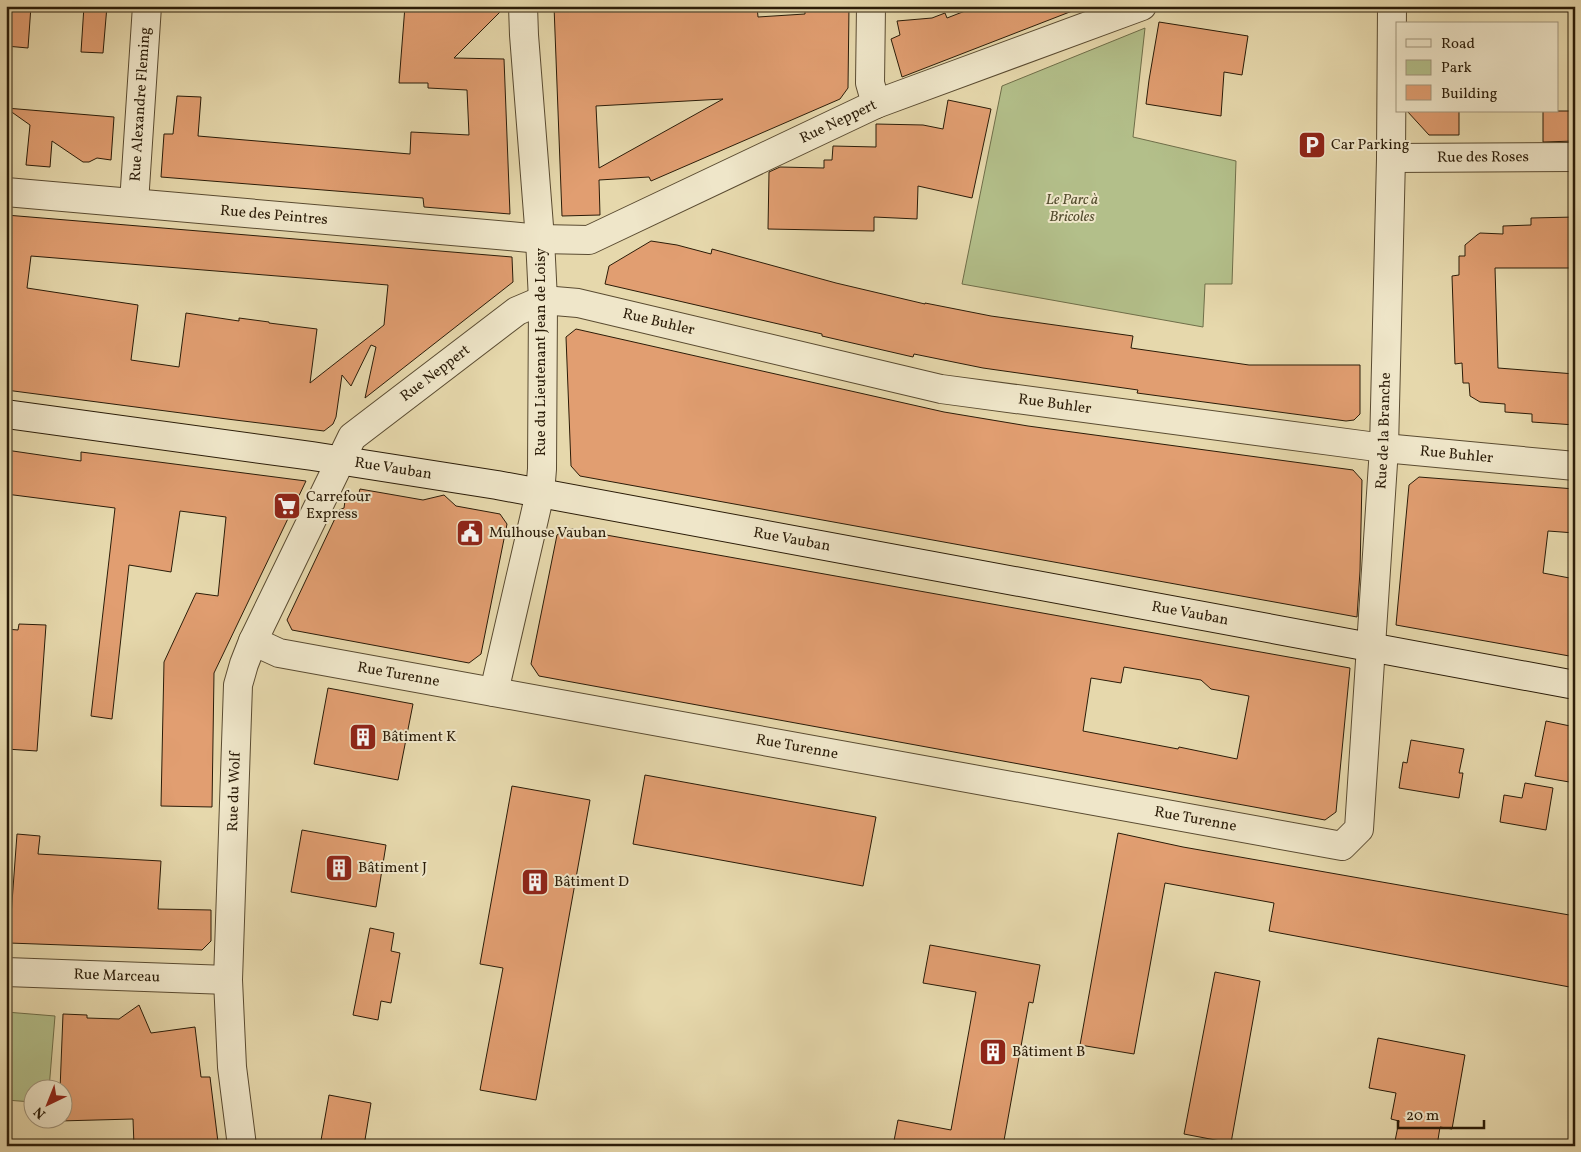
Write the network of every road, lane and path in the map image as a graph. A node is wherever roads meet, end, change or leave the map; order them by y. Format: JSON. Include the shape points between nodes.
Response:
{"nodes":[{"id":1,"x":147,"y":6,"type":"edge"},
{"id":2,"x":523,"y":6,"type":"edge"},
{"id":3,"x":871,"y":6,"type":"edge"},
{"id":4,"x":1142,"y":6,"type":"edge"},
{"id":5,"x":1392,"y":6,"type":"edge"},
{"id":6,"x":876,"y":104,"type":"junction"},
{"id":7,"x":1575,"y":157,"type":"edge"},
{"id":8,"x":1391,"y":158,"type":"junction"},
{"id":9,"x":6,"y":192,"type":"edge"},
{"id":10,"x":134,"y":203,"type":"junction"},
{"id":11,"x":540,"y":239,"type":"junction"},
{"id":12,"x":543,"y":300,"type":"junction"},
{"id":13,"x":6,"y":414,"type":"edge"},
{"id":14,"x":1384,"y":448,"type":"junction"},
{"id":15,"x":341,"y":460,"type":"junction"},
{"id":16,"x":1575,"y":466,"type":"edge"},
{"id":17,"x":540,"y":493,"type":"junction"},
{"id":18,"x":253,"y":641,"type":"junction"},
{"id":19,"x":1372,"y":647,"type":"junction"},
{"id":20,"x":1575,"y":685,"type":"edge"},
{"id":21,"x":494,"y":692,"type":"junction"},
{"id":22,"x":1342,"y":846,"type":"joint"},
{"id":23,"x":6,"y":972,"type":"edge"},
{"id":24,"x":228,"y":980,"type":"junction"},
{"id":25,"x":242,"y":1146,"type":"edge"}],
"edges":[{"from":1,"to":10,"type":"street","name":"Rue Alexandre Fleming"},
{"from":2,"to":11,"type":"street","name":"Rue du Lieutenant Jean de Loisy"},
{"from":3,"to":6,"type":"street","via":[[870,83]]},
{"from":4,"to":6,"type":"street","name":"Rue Neppert"},
{"from":5,"to":8,"type":"street","name":"Rue de la Branche"},
{"from":6,"to":11,"type":"street","name":"Rue Neppert","via":[[589,240]]},
{"from":7,"to":8,"type":"street","name":"Rue des Roses"},
{"from":8,"to":14,"type":"street","name":"Rue de la Branche"},
{"from":9,"to":10,"type":"street","name":"Rue des Peintres"},
{"from":10,"to":11,"type":"street","name":"Rue des Peintres"},
{"from":11,"to":12,"type":"street","name":"Rue du Lieutenant Jean de Loisy"},
{"from":12,"to":14,"type":"street","name":"Rue Buhler","via":[[578,303],[941,389]]},
{"from":12,"to":15,"type":"street","name":"Rue Neppert","via":[[517,312],[352,437]]},
{"from":12,"to":17,"type":"street","name":"Rue du Lieutenant Jean de Loisy"},
{"from":13,"to":15,"type":"street","name":"Rue Vauban"},
{"from":14,"to":16,"type":"street","name":"Rue Buhler"},
{"from":14,"to":19,"type":"street","name":"Rue de la Branche"},
{"from":15,"to":17,"type":"street","name":"Rue Vauban"},
{"from":15,"to":18,"type":"street","name":"Rue du Wolf"},
{"from":17,"to":19,"type":"street","name":"Rue Vauban"},
{"from":17,"to":21,"type":"street","name":"Rue du Lieutenant Jean de Loisy"},
{"from":18,"to":21,"type":"street","name":"Rue Turenne","via":[[279,653]]},
{"from":18,"to":24,"type":"street","name":"Rue du Wolf","via":[[238,685]]},
{"from":19,"to":20,"type":"street","name":"Rue Vauban"},
{"from":19,"to":22,"type":"street","name":"Rue de la Branche","via":[[1360,829]]},
{"from":21,"to":22,"type":"street","name":"Rue Turenne"},
{"from":23,"to":24,"type":"street","name":"Rue Marceau"},
{"from":24,"to":25,"type":"street","name":"Rue du Wolf","via":[[232,1066]]}]}
